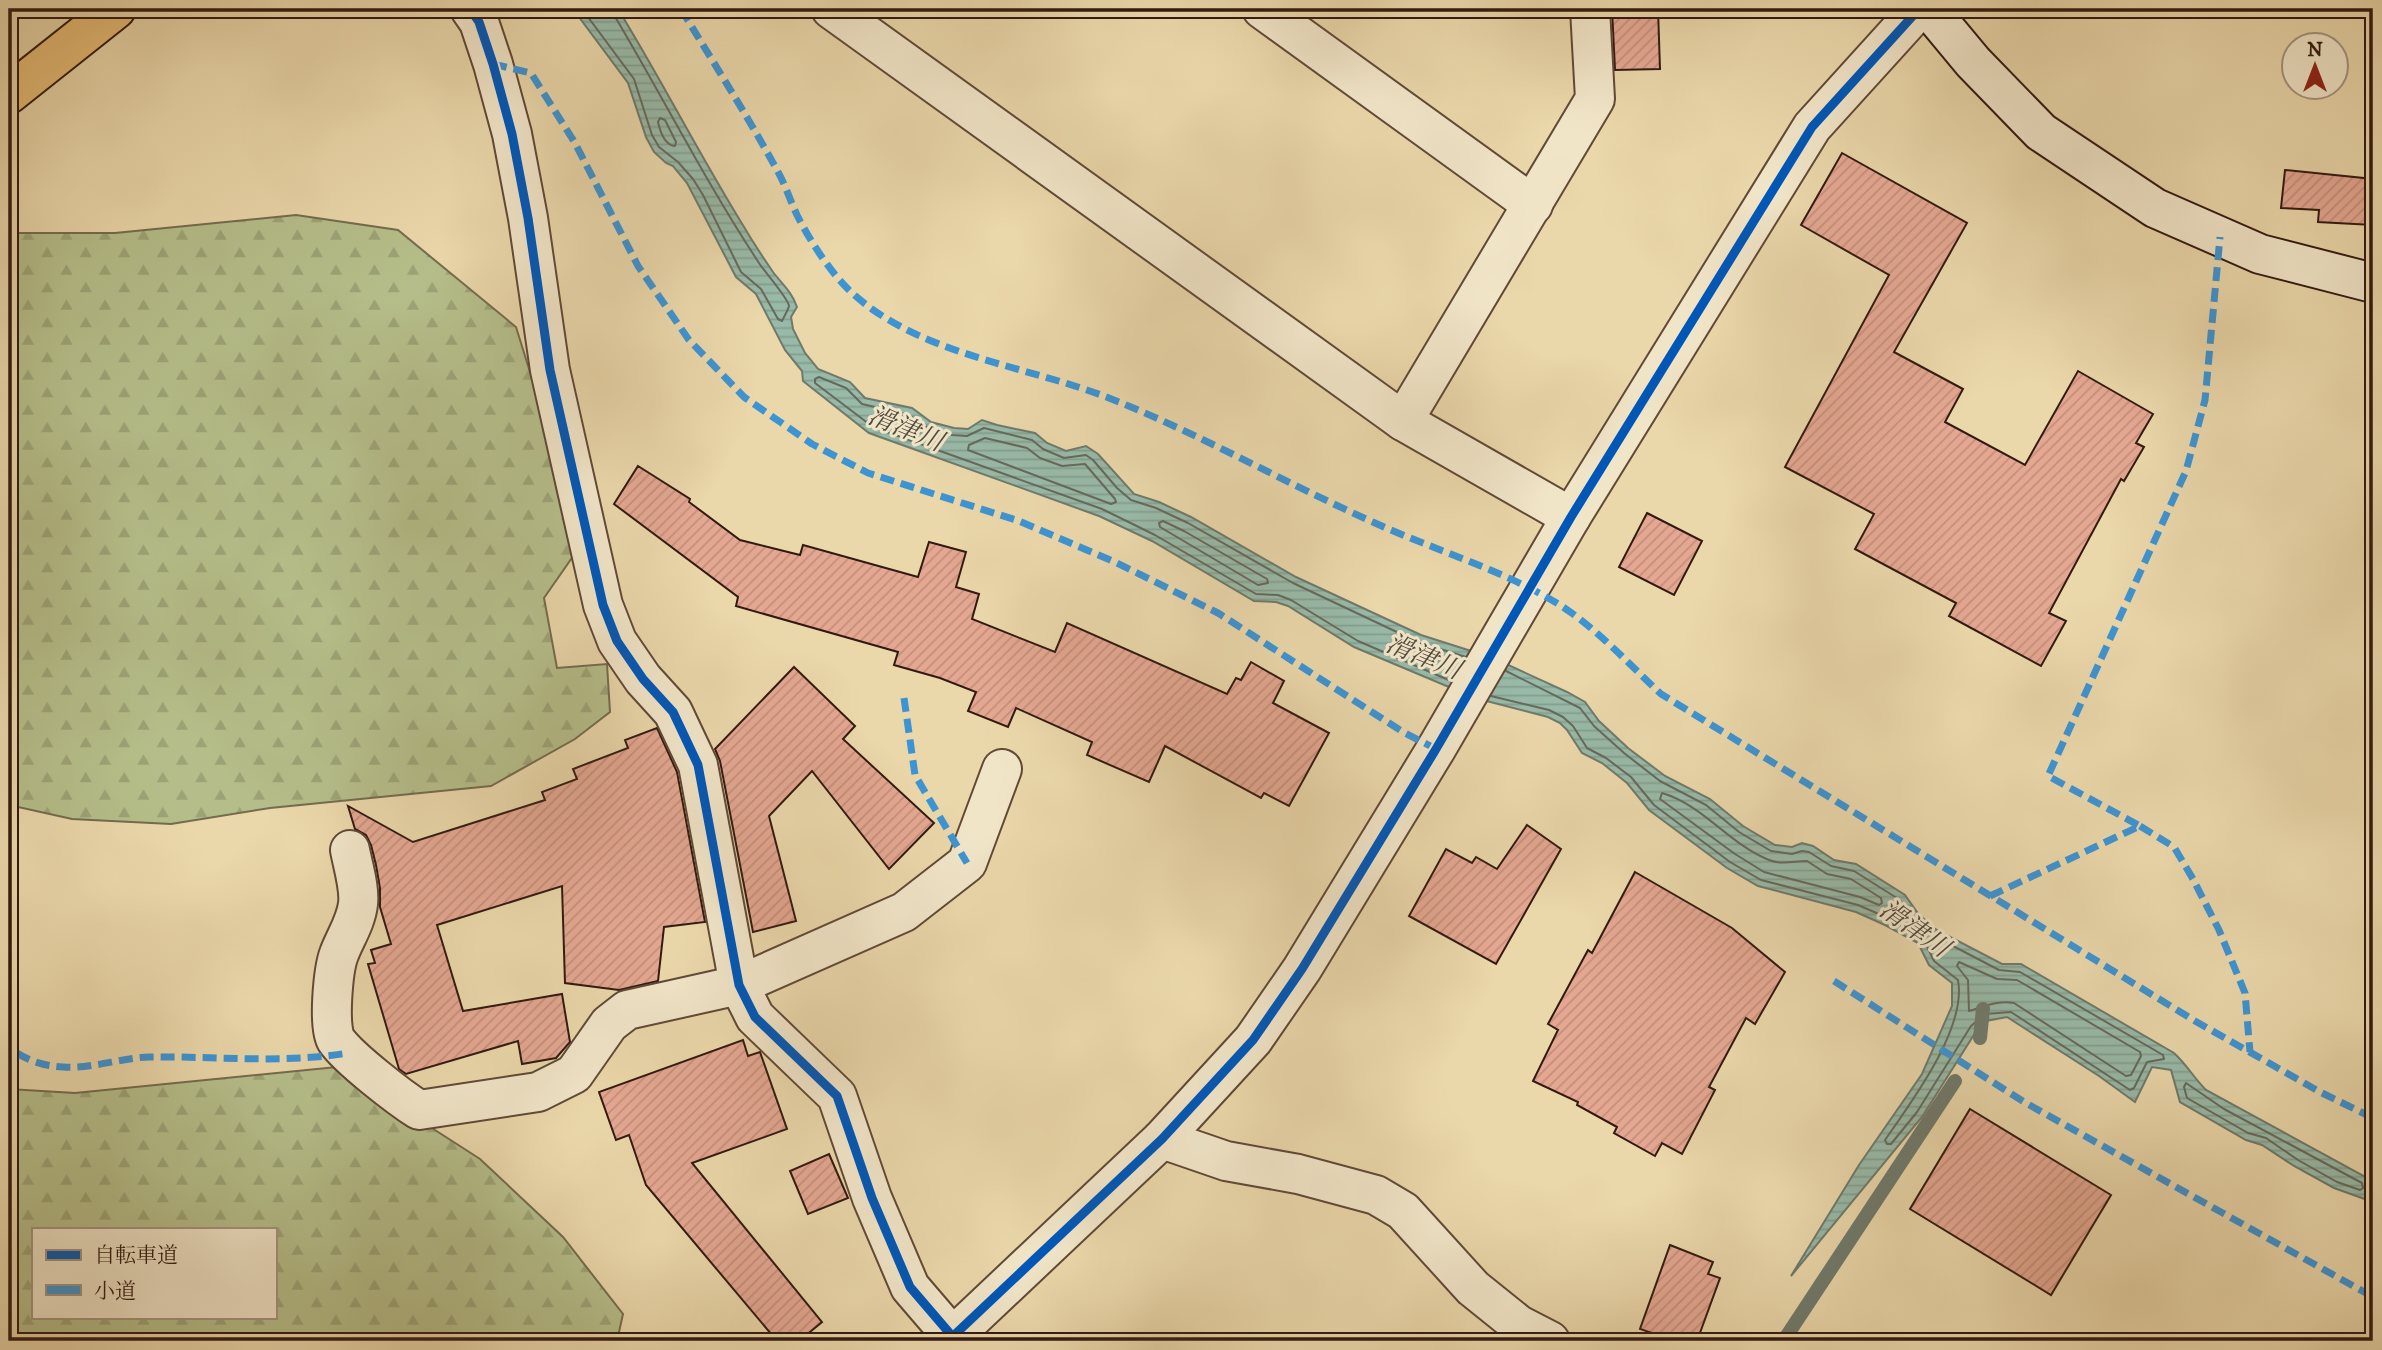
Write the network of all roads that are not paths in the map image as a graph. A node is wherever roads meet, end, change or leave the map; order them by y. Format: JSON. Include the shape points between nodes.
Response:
{"nodes":[{"id":1,"x":116,"y":9,"type":"edge"},
{"id":2,"x":470,"y":9,"type":"edge"},
{"id":3,"x":831,"y":9,"type":"edge"},
{"id":4,"x":1262,"y":9,"type":"edge"},
{"id":5,"x":1590,"y":9,"type":"edge"},
{"id":6,"x":1919,"y":9,"type":"edge"},
{"id":7,"x":1929,"y":9,"type":"edge"},
{"id":8,"x":9,"y":94,"type":"edge"},
{"id":9,"x":1533,"y":205,"type":"junction"},
{"id":10,"x":2373,"y":283,"type":"edge"},
{"id":11,"x":1403,"y":421,"type":"junction"},
{"id":12,"x":1572,"y":517,"type":"junction"},
{"id":13,"x":1002,"y":769,"type":"dead end"},
{"id":14,"x":350,"y":850,"type":"dead end"},
{"id":15,"x":739,"y":985,"type":"junction"},
{"id":16,"x":1163,"y":1139,"type":"junction"},
{"id":17,"x":950,"y":1339,"type":"edge"},
{"id":18,"x":1550,"y":1341,"type":"edge"}],
"edges":[{"from":1,"to":8,"type":"highway"},
{"from":2,"to":15,"type":"street","via":[[479,22],[512,134],[550,370],[603,605],[617,641],[673,712],[698,765]]},
{"from":3,"to":11,"type":"street"},
{"from":4,"to":9,"type":"street"},
{"from":5,"to":9,"type":"street","via":[[1595,99]]},
{"from":6,"to":12,"type":"street","via":[[1812,127]]},
{"from":7,"to":10,"type":"street","via":[[2040,132],[2155,208],[2260,254]]},
{"from":9,"to":11,"type":"street"},
{"from":11,"to":12,"type":"street"},
{"from":12,"to":16,"type":"street","via":[[1302,969],[1253,1040]]},
{"from":13,"to":15,"type":"street","via":[[967,863],[904,912]]},
{"from":14,"to":15,"type":"street","via":[[359,903],[338,956],[335,1038],[419,1110],[538,1091],[574,1074],[609,1024],[627,1010]]},
{"from":15,"to":17,"type":"street","via":[[755,1017],[837,1096],[872,1198],[911,1287]]},
{"from":16,"to":17,"type":"street"},
{"from":16,"to":18,"type":"street","via":[[1226,1161],[1376,1195],[1403,1211],[1473,1288],[1519,1325]]}]}
